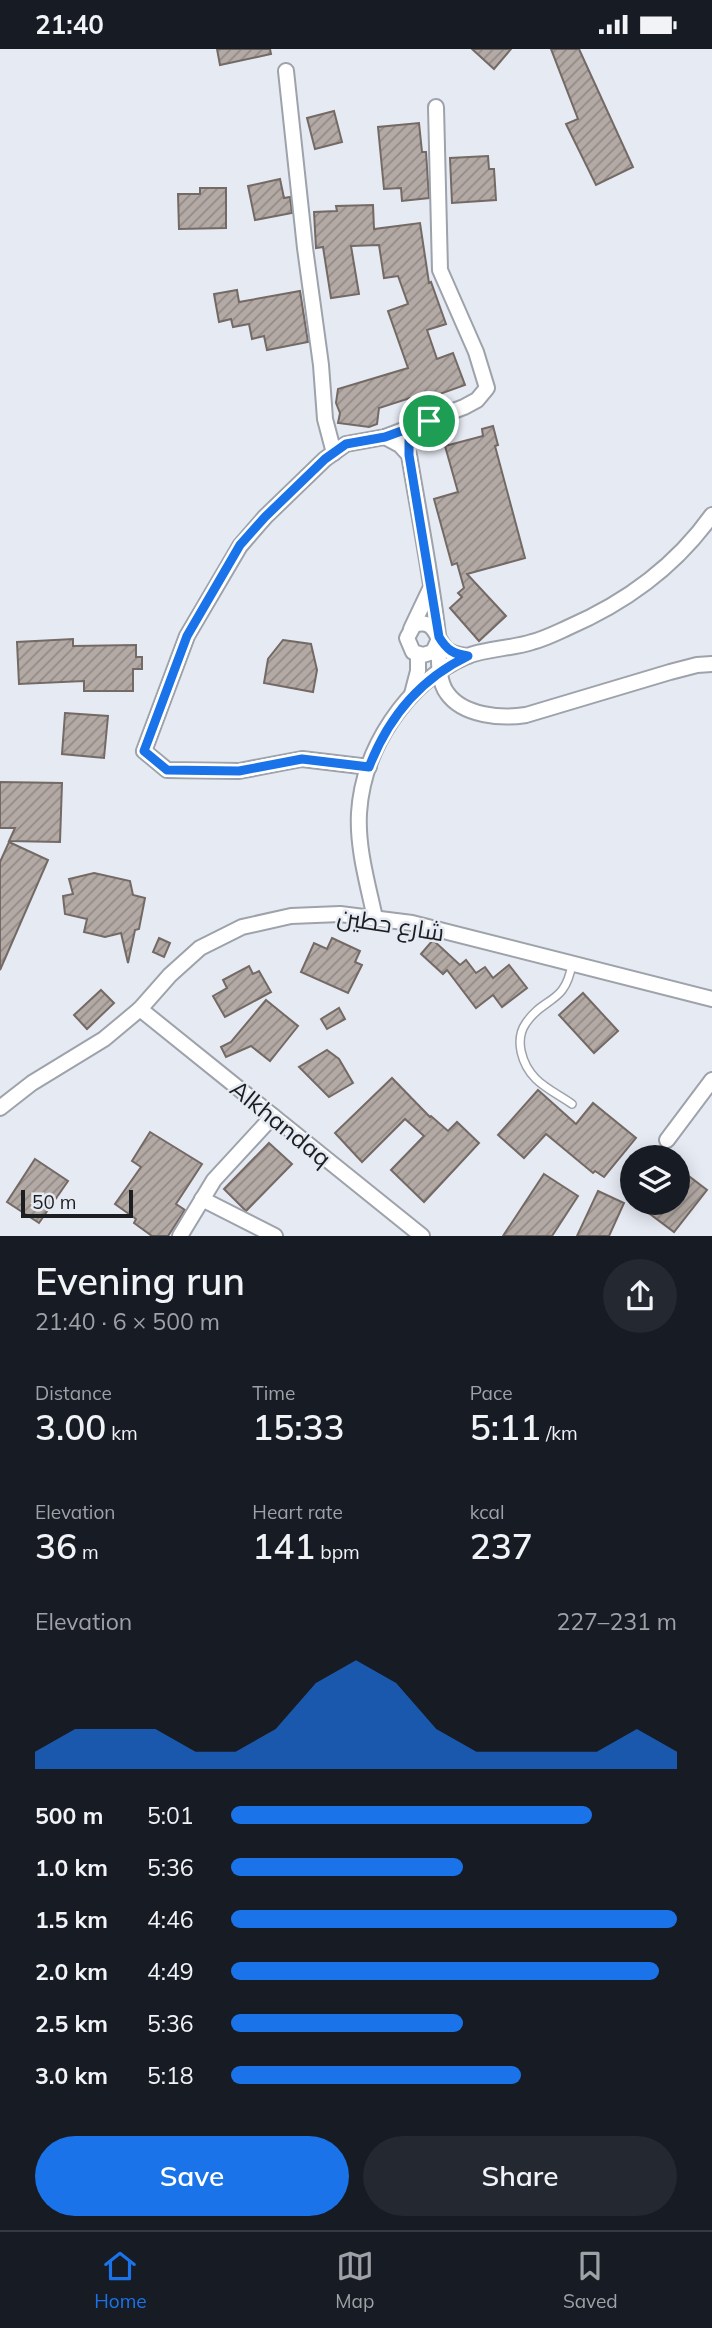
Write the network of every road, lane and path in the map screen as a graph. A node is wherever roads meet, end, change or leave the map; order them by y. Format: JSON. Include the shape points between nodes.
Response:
{"nodes":[{"id":1,"x":286,"y":71,"type":"dead end"},
{"id":2,"x":436,"y":107,"type":"dead end"},
{"id":3,"x":429,"y":421,"type":"junction"},
{"id":4,"x":385,"y":437,"type":"junction"},
{"id":5,"x":334,"y":453,"type":"junction"},
{"id":6,"x":409,"y":455,"type":"junction"},
{"id":7,"x":712,"y":515,"type":"edge"},
{"id":8,"x":431,"y":587,"type":"junction"},
{"id":9,"x":411,"y":629,"type":"junction"},
{"id":10,"x":439,"y":637,"type":"junction"},
{"id":11,"x":418,"y":654,"type":"junction"},
{"id":12,"x":468,"y":656,"type":"junction"},
{"id":13,"x":712,"y":664,"type":"edge"},
{"id":14,"x":440,"y":671,"type":"junction"},
{"id":15,"x":410,"y":698,"type":"junction"},
{"id":16,"x":369,"y":767,"type":"junction"},
{"id":17,"x":375,"y":918,"type":"junction"},
{"id":18,"x":572,"y":964,"type":"junction"},
{"id":19,"x":712,"y":999,"type":"edge"},
{"id":20,"x":140,"y":1009,"type":"junction"},
{"id":21,"x":712,"y":1080,"type":"edge"},
{"id":22,"x":572,"y":1104,"type":"dead end"},
{"id":23,"x":0,"y":1108,"type":"edge"},
{"id":24,"x":273,"y":1116,"type":"junction"},
{"id":25,"x":667,"y":1140,"type":"dead end"},
{"id":26,"x":202,"y":1199,"type":"junction"},
{"id":27,"x":180,"y":1236,"type":"edge"},
{"id":28,"x":275,"y":1236,"type":"edge"},
{"id":29,"x":421,"y":1236,"type":"edge"}],
"edges":[{"from":1,"to":5,"type":"street","via":[[325,419]]},
{"from":2,"to":3,"type":"street","via":[[440,270],[487,388],[477,400]]},
{"from":3,"to":4,"type":"street"},
{"from":3,"to":6,"type":"street","via":[[409,440]]},
{"from":4,"to":5,"type":"street","via":[[346,444]]},
{"from":4,"to":6,"type":"street"},
{"from":5,"to":16,"type":"street","via":[[240,545],[187,636],[144,751],[167,770],[239,771],[302,759]]},
{"from":6,"to":8,"type":"street"},
{"from":7,"to":12,"type":"street","via":[[694,541],[622,601],[532,642]]},
{"from":8,"to":9,"type":"street"},
{"from":8,"to":10,"type":"street"},
{"from":9,"to":10,"type":"street","via":[[425,623]]},
{"from":9,"to":11,"type":"street","via":[[407,643]]},
{"from":10,"to":11,"type":"street","via":[[433,652]]},
{"from":10,"to":12,"type":"street","via":[[455,655]]},
{"from":10,"to":14,"type":"street"},
{"from":11,"to":14,"type":"street","via":[[426,665]]},
{"from":11,"to":15,"type":"street"},
{"from":12,"to":14,"type":"street"},
{"from":13,"to":14,"type":"street","via":[[506,718],[460,704],[447,693]]},
{"from":14,"to":15,"type":"street"},
{"from":15,"to":16,"type":"street","via":[[393,718]]},
{"from":16,"to":17,"type":"street","via":[[359,814]]},
{"from":17,"to":18,"type":"street","name":"شارع حطين","via":[[412,923]]},
{"from":17,"to":20,"type":"street","name":"شارع حطين","via":[[291,916],[242,927],[200,948]]},
{"from":18,"to":19,"type":"street","name":"شارع حطين"},
{"from":18,"to":22,"type":"lane","via":[[569,983],[526,1023],[519,1043],[535,1078]]},
{"from":20,"to":23,"type":"street","name":"شارع حطين","via":[[104,1039]]},
{"from":20,"to":24,"type":"street","name":"Alkhandaq"},
{"from":21,"to":25,"type":"street"},
{"from":24,"to":26,"type":"street"},
{"from":24,"to":29,"type":"street","name":"Alkhandaq"},
{"from":26,"to":27,"type":"street"},
{"from":26,"to":28,"type":"street"}]}
